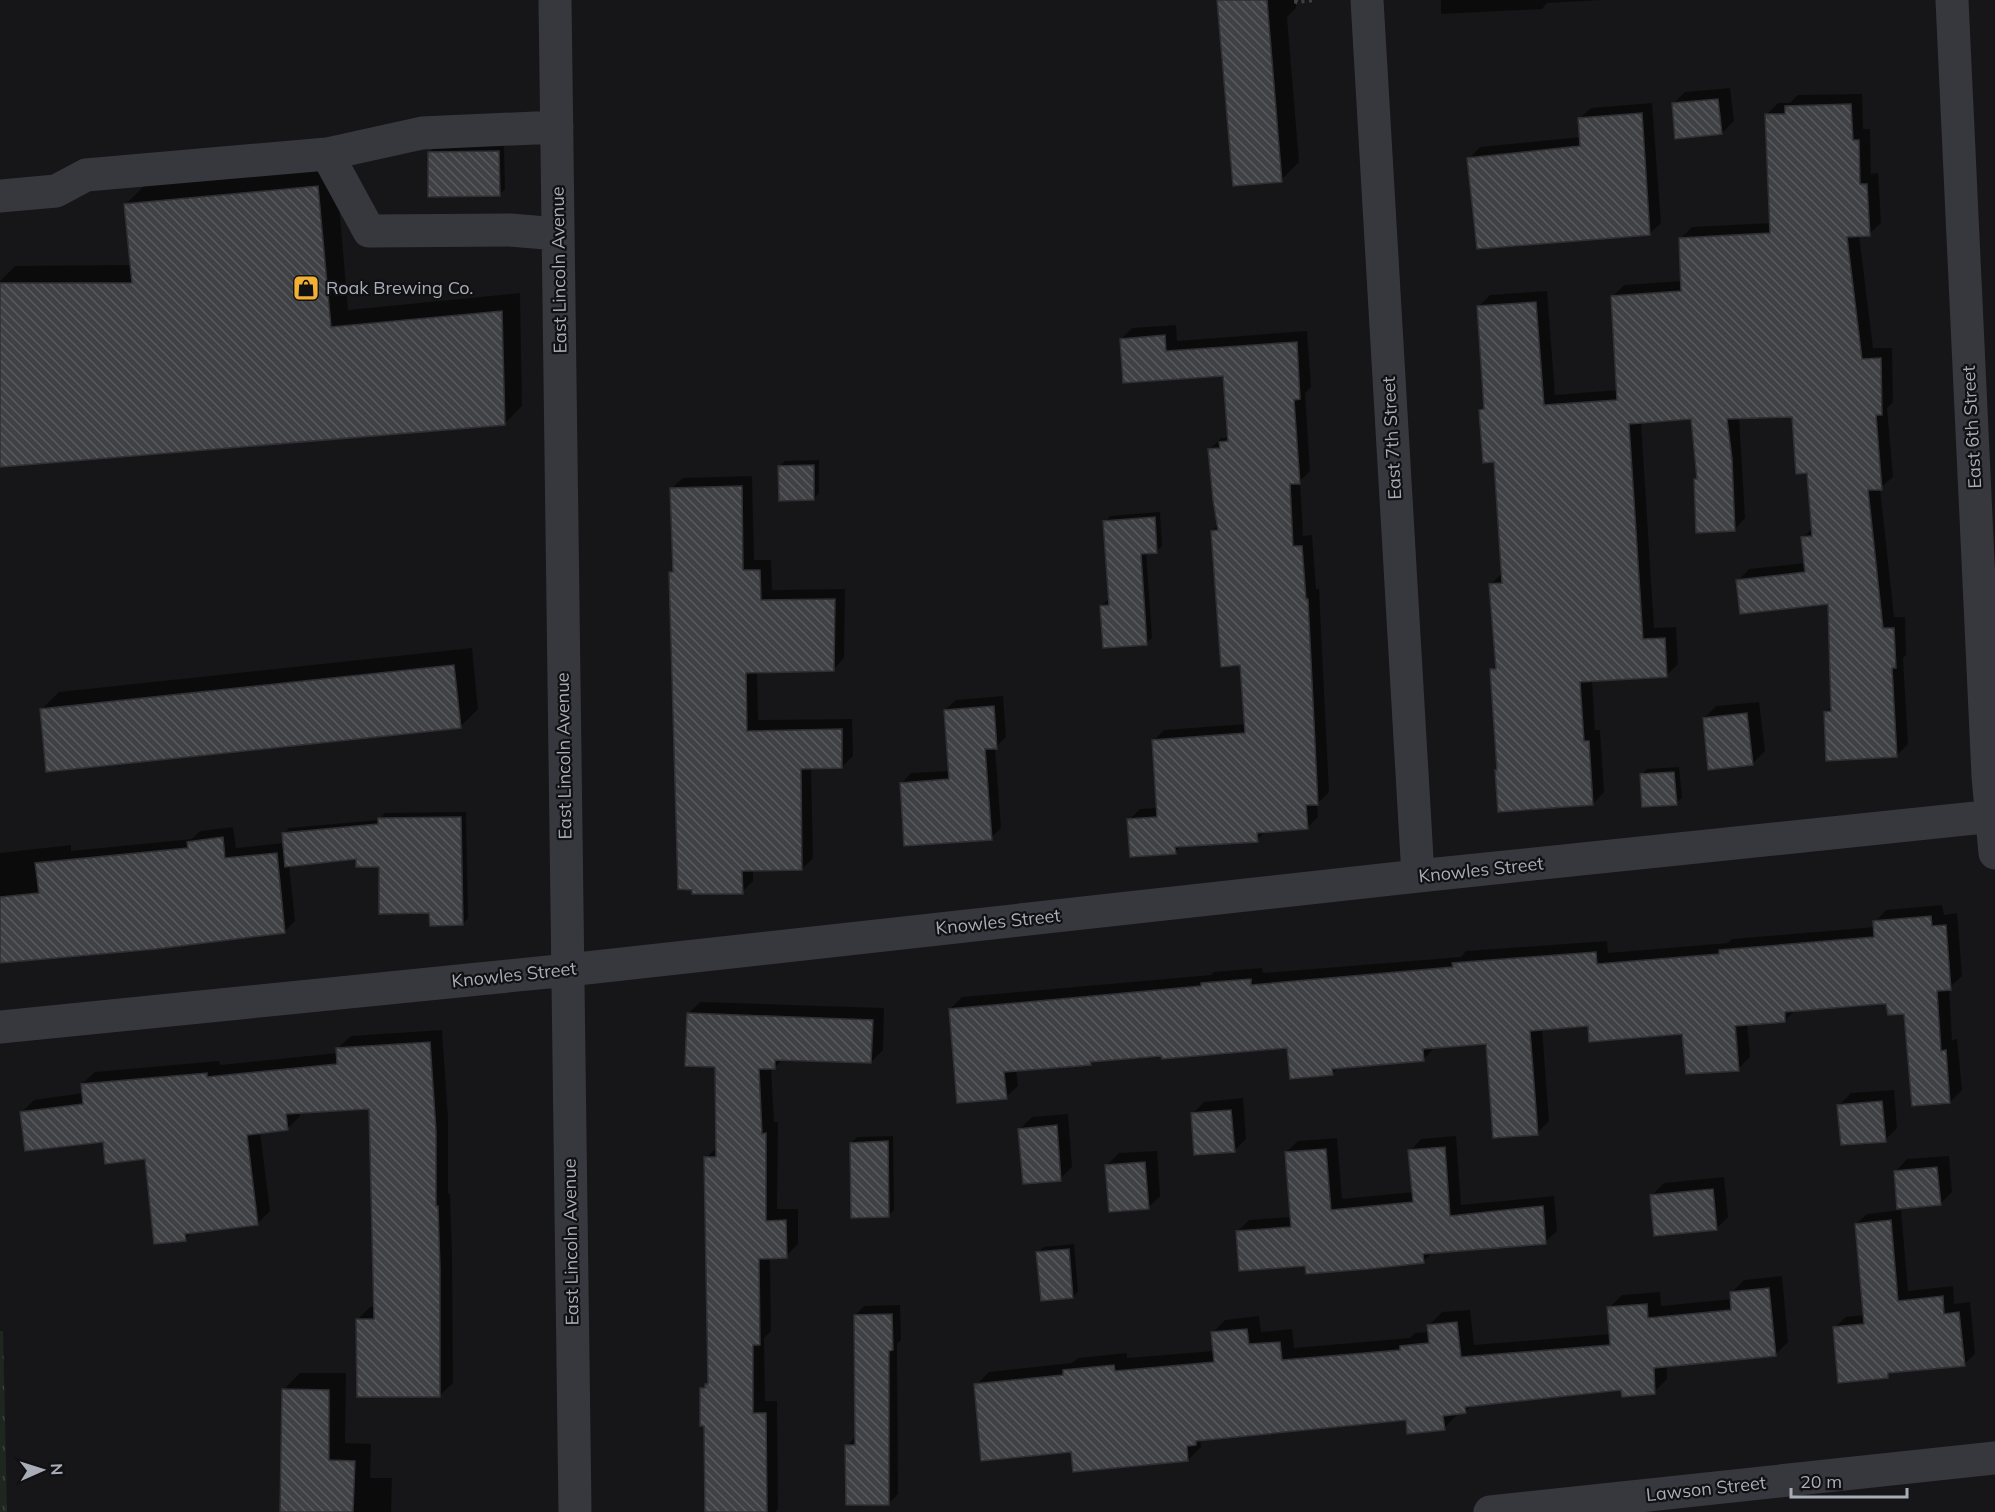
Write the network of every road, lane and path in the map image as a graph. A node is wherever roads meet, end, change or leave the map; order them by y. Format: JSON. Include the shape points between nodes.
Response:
{"nodes":[{"id":1,"x":555,"y":0,"type":"edge"},
{"id":2,"x":1296,"y":0,"type":"edge"},
{"id":3,"x":1315,"y":0,"type":"edge"},
{"id":4,"x":1367,"y":0,"type":"edge"},
{"id":5,"x":1952,"y":0,"type":"edge"},
{"id":6,"x":557,"y":127,"type":"junction"},
{"id":7,"x":327,"y":154,"type":"junction"},
{"id":8,"x":0,"y":196,"type":"edge"},
{"id":9,"x":558,"y":234,"type":"junction"},
{"id":10,"x":1993,"y":816,"type":"edge"},
{"id":11,"x":1995,"y":853,"type":"edge"},
{"id":12,"x":1418,"y":876,"type":"junction"},
{"id":13,"x":568,"y":970,"type":"junction"},
{"id":14,"x":0,"y":1028,"type":"edge"},
{"id":15,"x":1995,"y":1458,"type":"edge"},
{"id":16,"x":574,"y":1512,"type":"edge"},
{"id":17,"x":1490,"y":1512,"type":"edge"}],
"edges":[{"from":1,"to":6,"type":"street","name":"East Lincoln Avenue"},
{"from":2,"to":3,"type":"path"},
{"from":4,"to":12,"type":"street","name":"East 7th Street"},
{"from":5,"to":10,"type":"street","name":"East 6th Street"},
{"from":6,"to":7,"type":"street","via":[[422,133]]},
{"from":6,"to":9,"type":"street","name":"East Lincoln Avenue"},
{"from":7,"to":8,"type":"street","via":[[86,175],[56,191]]},
{"from":7,"to":9,"type":"street","via":[[369,231],[510,230]]},
{"from":9,"to":13,"type":"street","name":"East Lincoln Avenue"},
{"from":10,"to":11,"type":"street","name":"East 6th Street"},
{"from":10,"to":12,"type":"street","name":"Knowles Street"},
{"from":12,"to":13,"type":"street","name":"Knowles Street"},
{"from":13,"to":14,"type":"street","name":"Knowles Street"},
{"from":13,"to":16,"type":"street","name":"East Lincoln Avenue"},
{"from":15,"to":17,"type":"street","name":"Lawson Street"}]}
